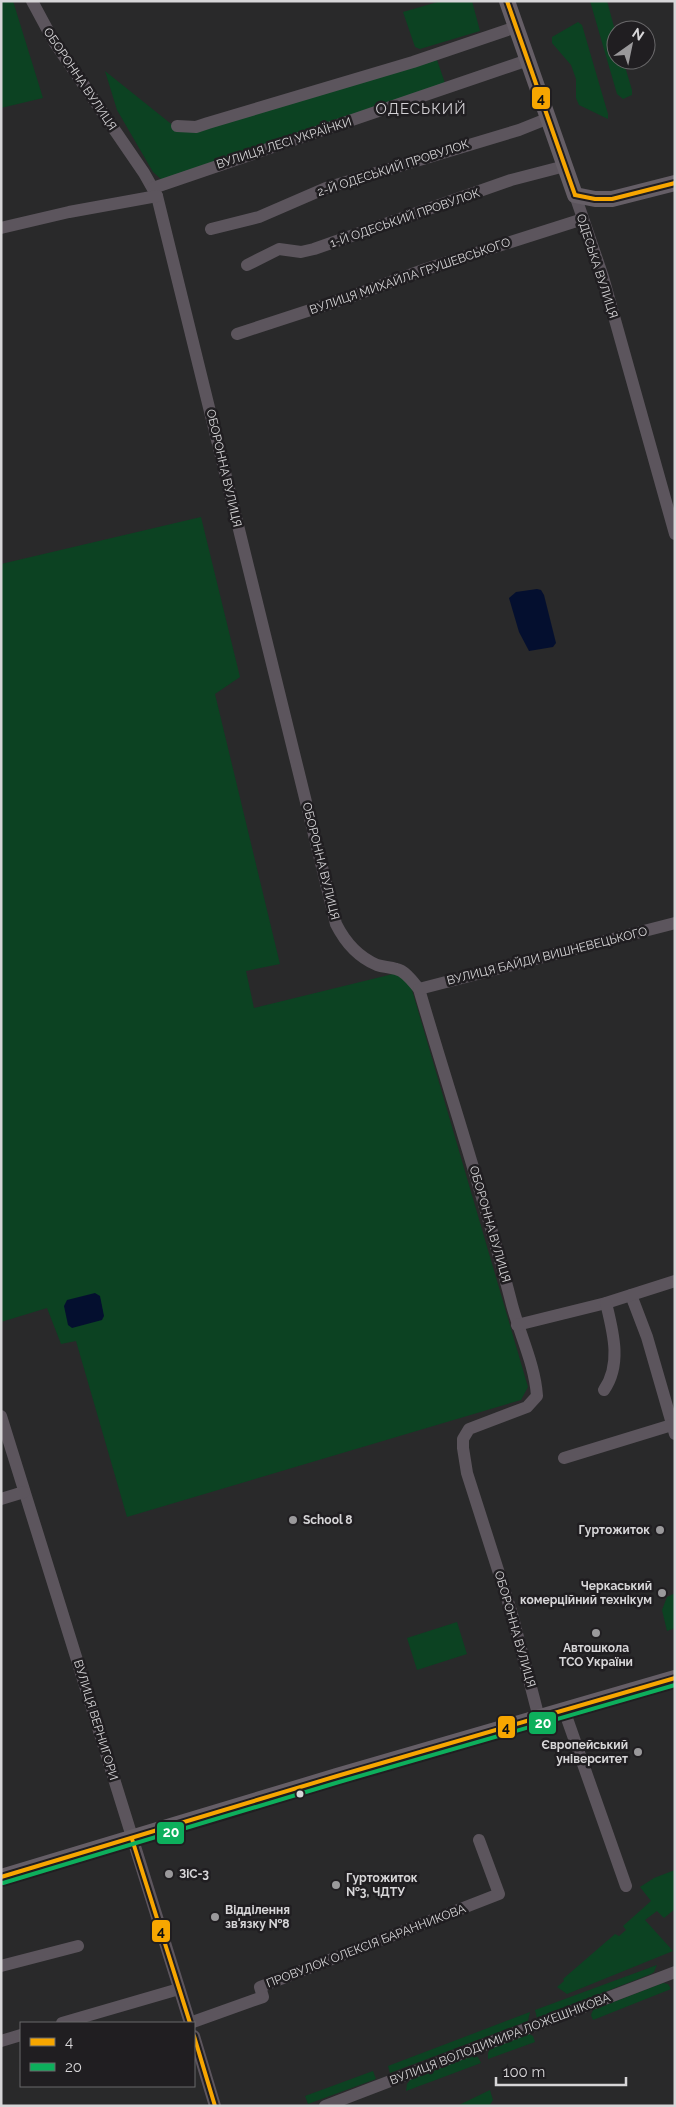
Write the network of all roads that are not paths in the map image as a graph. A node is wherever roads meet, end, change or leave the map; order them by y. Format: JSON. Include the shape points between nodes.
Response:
{"nodes":[{"id":1,"x":32,"y":1,"type":"edge"},
{"id":2,"x":507,"y":1,"type":"edge"},
{"id":3,"x":516,"y":27,"type":"junction"},
{"id":4,"x":528,"y":60,"type":"junction"},
{"id":5,"x":549,"y":118,"type":"junction"},
{"id":6,"x":177,"y":126,"type":"dead end"},
{"id":7,"x":565,"y":166,"type":"junction"},
{"id":8,"x":675,"y":182,"type":"edge"},
{"id":9,"x":155,"y":192,"type":"junction"},
{"id":10,"x":575,"y":195,"type":"junction"},
{"id":11,"x":583,"y":219,"type":"junction"},
{"id":12,"x":1,"y":228,"type":"edge"},
{"id":13,"x":211,"y":229,"type":"dead end"},
{"id":14,"x":246,"y":266,"type":"dead end"},
{"id":15,"x":238,"y":334,"type":"dead end"},
{"id":16,"x":675,"y":534,"type":"edge"},
{"id":17,"x":675,"y":923,"type":"edge"},
{"id":18,"x":419,"y":989,"type":"junction"},
{"id":19,"x":674,"y":1282,"type":"edge"},
{"id":20,"x":631,"y":1295,"type":"junction"},
{"id":21,"x":606,"y":1303,"type":"junction"},
{"id":22,"x":518,"y":1325,"type":"junction"},
{"id":23,"x":604,"y":1390,"type":"dead end"},
{"id":24,"x":1,"y":1416,"type":"edge"},
{"id":25,"x":674,"y":1428,"type":"edge"},
{"id":26,"x":564,"y":1458,"type":"dead end"},
{"id":27,"x":24,"y":1492,"type":"junction"},
{"id":28,"x":1,"y":1499,"type":"edge"},
{"id":29,"x":675,"y":1678,"type":"edge"},
{"id":30,"x":564,"y":1710,"type":"junction"},
{"id":31,"x":539,"y":1718,"type":"junction"},
{"id":32,"x":132,"y":1839,"type":"junction"},
{"id":33,"x":479,"y":1840,"type":"dead end"},
{"id":34,"x":1,"y":1877,"type":"edge"},
{"id":35,"x":626,"y":1886,"type":"dead end"},
{"id":36,"x":78,"y":1946,"type":"dead end"},
{"id":37,"x":1,"y":1966,"type":"edge"},
{"id":38,"x":675,"y":1972,"type":"edge"},
{"id":39,"x":179,"y":1989,"type":"junction"},
{"id":40,"x":65,"y":2022,"type":"edge"},
{"id":41,"x":190,"y":2022,"type":"edge"},
{"id":42,"x":193,"y":2022,"type":"edge"},
{"id":43,"x":20,"y":2035,"type":"edge"},
{"id":44,"x":195,"y":2039,"type":"edge"},
{"id":45,"x":1,"y":2041,"type":"edge"},
{"id":46,"x":216,"y":2106,"type":"edge"},
{"id":47,"x":325,"y":2106,"type":"edge"}],
"edges":[{"from":1,"to":9,"type":"street","name":"ОБОРОННА ВУЛИЦЯ","via":[[52,40]]},
{"from":2,"to":3,"type":"main road","name":"ОДЕСЬКА ВУЛИЦЯ"},
{"from":3,"to":4,"type":"main road","name":"ОДЕСЬКА ВУЛИЦЯ"},
{"from":3,"to":6,"type":"street","via":[[196,127]]},
{"from":4,"to":5,"type":"main road","name":"ОДЕСЬКА ВУЛИЦЯ"},
{"from":4,"to":9,"type":"street","name":"ВУЛИЦЯ ЛЕСІ УКРАЇНКИ"},
{"from":5,"to":7,"type":"main road","name":"ОДЕСЬКА ВУЛИЦЯ"},
{"from":5,"to":13,"type":"street","name":"2-Й ОДЕСЬКИЙ ПРОВУЛОК","via":[[520,130],[326,188],[259,217]]},
{"from":7,"to":10,"type":"main road","name":"ОДЕСЬКА ВУЛИЦЯ"},
{"from":7,"to":14,"type":"street","name":"1-Й ОДЕСЬКИЙ ПРОВУЛОК","via":[[511,180],[314,249],[301,252],[275,250]]},
{"from":8,"to":10,"type":"main road","via":[[612,199]]},
{"from":9,"to":12,"type":"street","name":"ВУЛИЦЯ ЛЕСІ УКРАЇНКИ"},
{"from":9,"to":18,"type":"street","name":"ОБОРОННА ВУЛИЦЯ","via":[[336,924],[342,936],[360,955],[378,965],[399,969]]},
{"from":10,"to":11,"type":"street","name":"ОДЕСЬКА ВУЛИЦЯ"},
{"from":11,"to":15,"type":"street","name":"ВУЛИЦЯ МИХАЙЛА ГРУШЕВСЬКОГО"},
{"from":11,"to":16,"type":"street","name":"ОДЕСЬКА ВУЛИЦЯ","via":[[603,277]]},
{"from":17,"to":18,"type":"street","name":"ВУЛИЦЯ БАЙДИ ВИШНЕВЕЦЬКОГО"},
{"from":18,"to":22,"type":"street","name":"ОБОРОННА ВУЛИЦЯ","via":[[491,1224]]},
{"from":19,"to":20,"type":"street"},
{"from":20,"to":21,"type":"street"},
{"from":20,"to":25,"type":"street"},
{"from":21,"to":22,"type":"street"},
{"from":21,"to":23,"type":"street","via":[[615,1351],[613,1374]]},
{"from":22,"to":31,"type":"street","name":"ОБОРОННА ВУЛИЦЯ","via":[[536,1381],[537,1396],[527,1408],[469,1429],[463,1439],[463,1448],[467,1473],[512,1614]]},
{"from":24,"to":27,"type":"street","name":"ВУЛИЦЯ ВЕРНИГОРИ"},
{"from":25,"to":26,"type":"street"},
{"from":27,"to":28,"type":"street"},
{"from":27,"to":32,"type":"street","name":"ВУЛИЦЯ ВЕРНИГОРИ"},
{"from":29,"to":30,"type":"main road"},
{"from":30,"to":31,"type":"main road"},
{"from":30,"to":35,"type":"street"},
{"from":31,"to":32,"type":"main road"},
{"from":32,"to":34,"type":"main road"},
{"from":32,"to":39,"type":"street","name":"ВУЛИЦЯ ВЕРНИГОРИ"},
{"from":33,"to":42,"type":"street","name":"ПРОВУЛОК ОЛЕКСІЯ БАРАННИКОВА","via":[[499,1894],[260,1987],[263,1997]]},
{"from":36,"to":37,"type":"street"},
{"from":38,"to":47,"type":"street","name":"ВУЛИЦЯ ВОЛОДИМИРА ЛОЖЕШНІКОВА"},
{"from":39,"to":40,"type":"street"},
{"from":39,"to":41,"type":"street","name":"ВУЛИЦЯ ВЕРНИГОРИ"},
{"from":43,"to":45,"type":"street"},
{"from":44,"to":46,"type":"street"}]}
